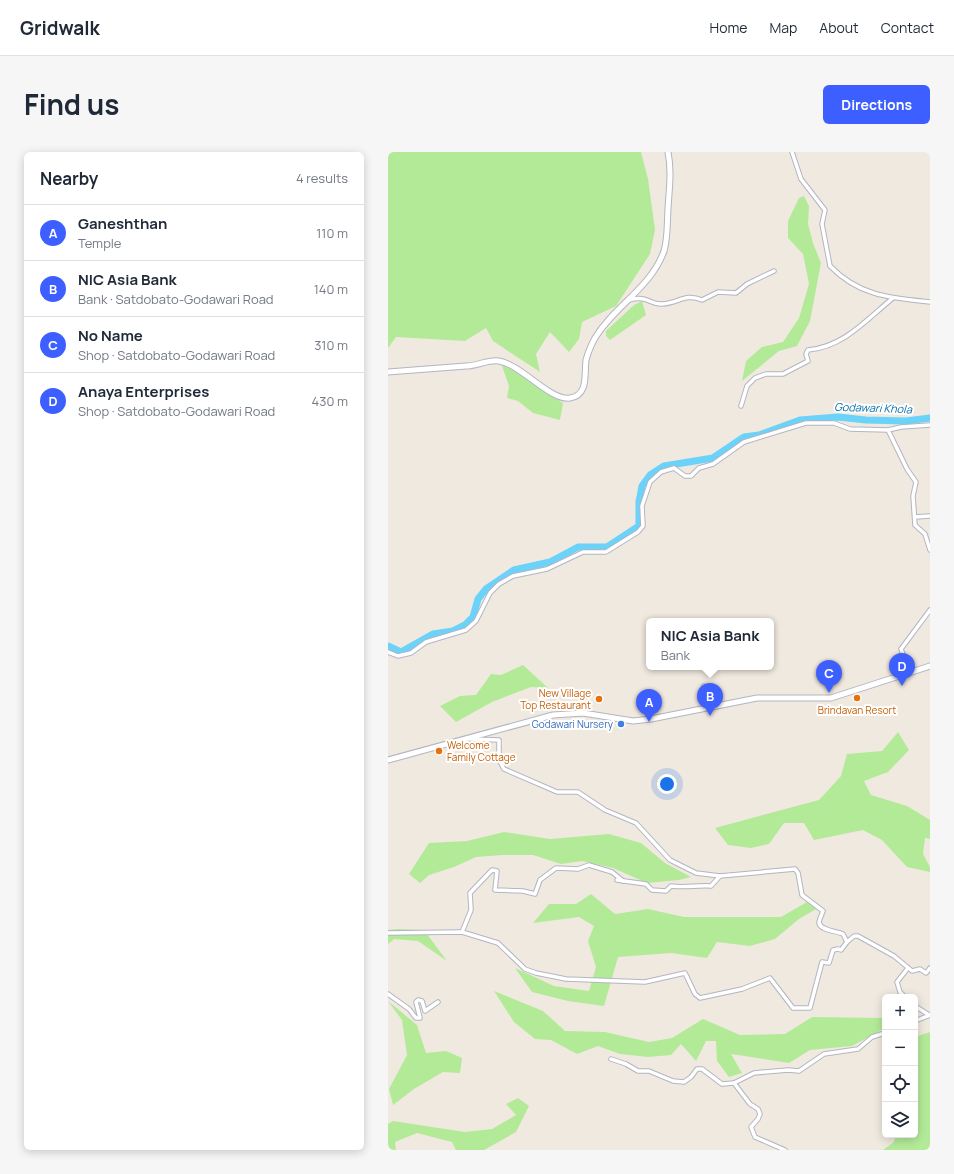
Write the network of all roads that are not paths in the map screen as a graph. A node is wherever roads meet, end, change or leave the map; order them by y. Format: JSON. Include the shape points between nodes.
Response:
{"nodes":[{"id":1,"x":668,"y":152,"type":"edge"},
{"id":2,"x":792,"y":152,"type":"edge"},
{"id":3,"x":774,"y":271,"type":"dead end"},
{"id":4,"x":893,"y":298,"type":"junction"},
{"id":5,"x":626,"y":301,"type":"junction"},
{"id":6,"x":930,"y":302,"type":"edge"},
{"id":7,"x":388,"y":372,"type":"edge"},
{"id":8,"x":741,"y":406,"type":"dead end"},
{"id":9,"x":930,"y":425,"type":"edge"},
{"id":10,"x":888,"y":430,"type":"junction"},
{"id":11,"x":930,"y":516,"type":"edge"},
{"id":12,"x":915,"y":517,"type":"junction"},
{"id":13,"x":930,"y":550,"type":"edge"},
{"id":14,"x":930,"y":610,"type":"edge"},
{"id":15,"x":388,"y":652,"type":"edge"},
{"id":16,"x":930,"y":666,"type":"edge"},
{"id":17,"x":914,"y":671,"type":"junction"},
{"id":18,"x":704,"y":686,"type":"dead end"},
{"id":19,"x":710,"y":707,"type":"junction"},
{"id":20,"x":469,"y":738,"type":"junction"},
{"id":21,"x":388,"y":760,"type":"edge"},
{"id":22,"x":720,"y":876,"type":"junction"},
{"id":23,"x":617,"y":880,"type":"dead end"},
{"id":24,"x":623,"y":880,"type":"junction"},
{"id":25,"x":462,"y":932,"type":"junction"},
{"id":26,"x":388,"y":933,"type":"edge"},
{"id":27,"x":847,"y":942,"type":"junction"},
{"id":28,"x":908,"y":968,"type":"junction"},
{"id":29,"x":930,"y":968,"type":"edge"},
{"id":30,"x":388,"y":994,"type":"edge"},
{"id":31,"x":902,"y":994,"type":"edge"},
{"id":32,"x":438,"y":1002,"type":"dead end"},
{"id":33,"x":918,"y":1008,"type":"edge"},
{"id":34,"x":930,"y":1015,"type":"edge"},
{"id":35,"x":918,"y":1020,"type":"edge"},
{"id":36,"x":882,"y":1034,"type":"edge"},
{"id":37,"x":611,"y":1058,"type":"dead end"},
{"id":38,"x":734,"y":1083,"type":"junction"},
{"id":39,"x":785,"y":1150,"type":"edge"}],
"edges":[{"from":1,"to":5,"type":"street","via":[[671,176],[664,251],[658,265],[643,286]]},
{"from":2,"to":4,"type":"street","via":[[801,179],[824,210],[822,224],[830,266],[856,287],[875,295]]},
{"from":3,"to":5,"type":"street","via":[[747,284],[736,293],[718,292],[702,300],[692,296],[661,305],[644,298]]},
{"from":4,"to":6,"type":"street"},
{"from":4,"to":8,"type":"street","via":[[860,328],[824,347],[808,350],[808,361],[783,374],[766,374],[755,378],[747,386]]},
{"from":5,"to":7,"type":"street","via":[[594,339],[586,361],[583,390],[574,397],[561,398],[507,363],[498,361]]},
{"from":9,"to":10,"type":"street"},
{"from":10,"to":12,"type":"street","via":[[916,482],[913,496]]},
{"from":10,"to":15,"type":"street","via":[[850,429],[834,423],[806,423],[744,442],[713,464],[699,468],[691,476],[685,476],[674,468],[661,472],[650,482],[646,490],[642,506],[643,526],[638,532],[606,552],[583,552],[547,569],[513,576],[490,593],[476,621],[466,630],[426,642],[411,653],[398,656]]},
{"from":11,"to":12,"type":"street"},
{"from":12,"to":13,"type":"street","via":[[915,525],[925,534]]},
{"from":14,"to":17,"type":"street","via":[[901,649]]},
{"from":16,"to":17,"type":"street"},
{"from":17,"to":19,"type":"street","via":[[831,698],[757,698]]},
{"from":18,"to":19,"type":"street"},
{"from":19,"to":20,"type":"street","via":[[633,721],[583,713],[553,715]]},
{"from":20,"to":21,"type":"street"},
{"from":20,"to":22,"type":"street","via":[[499,740],[499,760],[504,769],[557,792],[578,792],[605,810],[636,823],[663,854],[679,866],[696,873]]},
{"from":22,"to":24,"type":"street","via":[[711,886],[672,886],[666,891],[652,890],[646,884]]},
{"from":22,"to":27,"type":"street","via":[[795,869],[802,895],[823,910],[820,925],[824,929],[843,934]]},
{"from":23,"to":24,"type":"street"},
{"from":24,"to":25,"type":"street","via":[[612,872],[589,865],[578,869],[556,868],[540,880],[535,894],[495,890],[497,871],[492,870],[470,894],[471,910]]},
{"from":25,"to":26,"type":"street"},
{"from":25,"to":27,"type":"street","via":[[498,943],[525,969],[566,979],[645,982],[686,973],[695,994],[700,998],[742,989],[770,978],[793,1008],[810,1008],[822,962],[829,963],[833,950],[841,950]]},
{"from":27,"to":28,"type":"street","via":[[858,936],[894,956]]},
{"from":28,"to":29,"type":"street","via":[[912,971],[920,969],[926,973]]},
{"from":28,"to":31,"type":"street","via":[[897,982]]},
{"from":30,"to":32,"type":"street","via":[[409,1009],[416,1018],[420,1018],[416,1002],[418,1000],[422,1002],[425,1011]]},
{"from":33,"to":34,"type":"street"},
{"from":34,"to":35,"type":"street"},
{"from":36,"to":38,"type":"street","via":[[872,1037],[858,1049],[824,1054],[799,1071],[754,1073]]},
{"from":37,"to":38,"type":"street","via":[[638,1071],[649,1071],[672,1081],[684,1082],[697,1069],[702,1068],[722,1084]]},
{"from":38,"to":39,"type":"street","via":[[760,1114],[751,1127],[752,1134]]}]}
